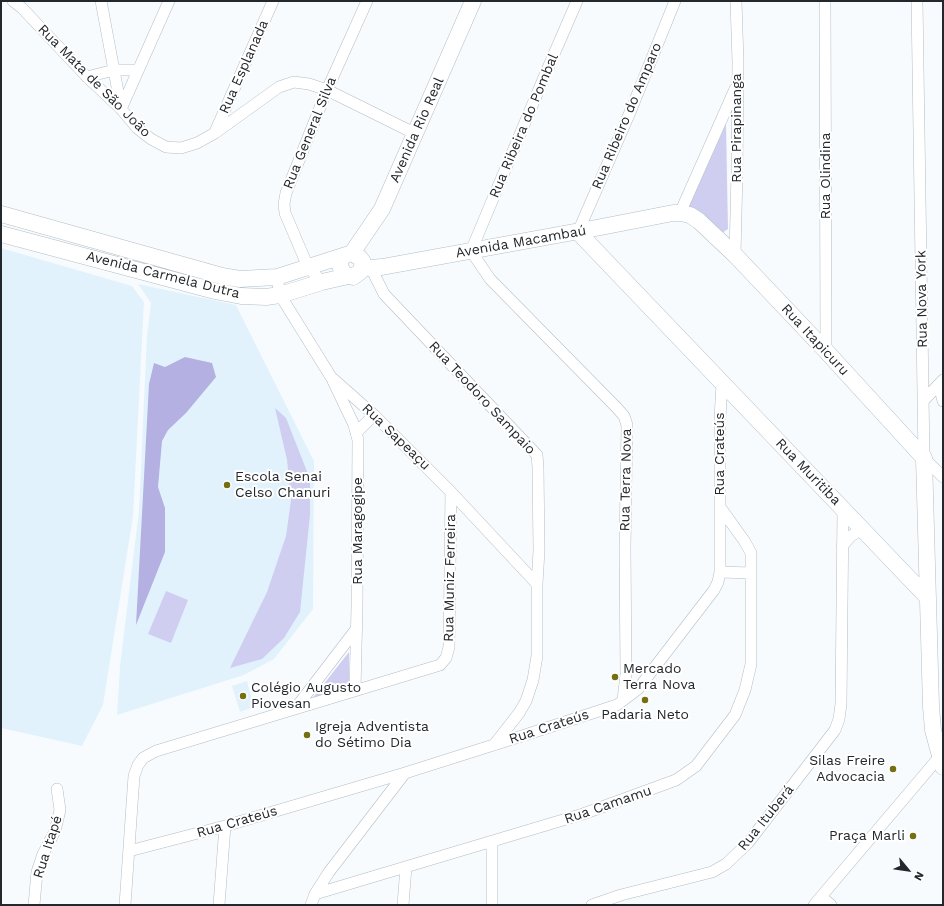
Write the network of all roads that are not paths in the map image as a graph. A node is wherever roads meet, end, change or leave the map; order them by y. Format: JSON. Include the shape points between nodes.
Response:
{"nodes":[{"id":1,"x":13,"y":1,"type":"edge"},
{"id":2,"x":101,"y":1,"type":"edge"},
{"id":3,"x":169,"y":1,"type":"edge"},
{"id":4,"x":273,"y":1,"type":"edge"},
{"id":5,"x":367,"y":1,"type":"edge"},
{"id":6,"x":473,"y":1,"type":"edge"},
{"id":7,"x":577,"y":1,"type":"edge"},
{"id":8,"x":676,"y":1,"type":"edge"},
{"id":9,"x":736,"y":1,"type":"edge"},
{"id":10,"x":825,"y":1,"type":"edge"},
{"id":11,"x":917,"y":1,"type":"edge"},
{"id":12,"x":114,"y":70,"type":"junction"},
{"id":13,"x":137,"y":70,"type":"junction"},
{"id":14,"x":87,"y":77,"type":"junction"},
{"id":15,"x":737,"y":84,"type":"junction"},
{"id":16,"x":327,"y":90,"type":"junction"},
{"id":17,"x":121,"y":109,"type":"junction"},
{"id":18,"x":215,"y":133,"type":"junction"},
{"id":19,"x":416,"y":134,"type":"junction"},
{"id":20,"x":680,"y":212,"type":"junction"},
{"id":21,"x":1,"y":214,"type":"edge"},
{"id":22,"x":578,"y":232,"type":"junction"},
{"id":23,"x":1,"y":234,"type":"edge"},
{"id":24,"x":471,"y":251,"type":"junction"},
{"id":25,"x":348,"y":255,"type":"junction"},
{"id":26,"x":735,"y":255,"type":"junction"},
{"id":27,"x":308,"y":267,"type":"junction"},
{"id":28,"x":367,"y":268,"type":"junction"},
{"id":29,"x":348,"y":276,"type":"junction"},
{"id":30,"x":276,"y":277,"type":"junction"},
{"id":31,"x":322,"y":282,"type":"junction"},
{"id":32,"x":280,"y":295,"type":"junction"},
{"id":33,"x":826,"y":350,"type":"junction"},
{"id":34,"x":923,"y":376,"type":"junction"},
{"id":35,"x":331,"y":377,"type":"junction"},
{"id":36,"x":942,"y":381,"type":"edge"},
{"id":37,"x":722,"y":384,"type":"junction"},
{"id":38,"x":924,"y":400,"type":"junction"},
{"id":39,"x":943,"y":401,"type":"edge"},
{"id":40,"x":374,"y":415,"type":"junction"},
{"id":41,"x":357,"y":432,"type":"junction"},
{"id":42,"x":924,"y":458,"type":"junction"},
{"id":43,"x":943,"y":477,"type":"edge"},
{"id":44,"x":451,"y":492,"type":"junction"},
{"id":45,"x":720,"y":507,"type":"junction"},
{"id":46,"x":843,"y":509,"type":"junction"},
{"id":47,"x":862,"y":529,"type":"junction"},
{"id":48,"x":842,"y":546,"type":"junction"},
{"id":49,"x":927,"y":562,"type":"junction"},
{"id":50,"x":720,"y":572,"type":"junction"},
{"id":51,"x":751,"y":573,"type":"junction"},
{"id":52,"x":908,"y":578,"type":"junction"},
{"id":53,"x":537,"y":584,"type":"junction"},
{"id":54,"x":928,"y":598,"type":"junction"},
{"id":55,"x":357,"y":628,"type":"junction"},
{"id":56,"x":626,"y":674,"type":"junction"},
{"id":57,"x":638,"y":689,"type":"junction"},
{"id":58,"x":355,"y":690,"type":"junction"},
{"id":59,"x":623,"y":700,"type":"junction"},
{"id":60,"x":295,"y":709,"type":"junction"},
{"id":61,"x":519,"y":713,"type":"junction"},
{"id":62,"x":525,"y":736,"type":"junction"},
{"id":63,"x":494,"y":745,"type":"junction"},
{"id":64,"x":942,"y":759,"type":"edge"},
{"id":65,"x":405,"y":773,"type":"junction"},
{"id":66,"x":368,"y":784,"type":"junction"},
{"id":67,"x":57,"y":790,"type":"dead end"},
{"id":68,"x":388,"y":795,"type":"junction"},
{"id":69,"x":225,"y":826,"type":"junction"},
{"id":70,"x":492,"y":842,"type":"junction"},
{"id":71,"x":129,"y":851,"type":"junction"},
{"id":72,"x":406,"y":867,"type":"junction"},
{"id":73,"x":315,"y":894,"type":"junction"},
{"id":74,"x":818,"y":901,"type":"edge"},
{"id":75,"x":34,"y":905,"type":"edge"},
{"id":76,"x":124,"y":905,"type":"edge"},
{"id":77,"x":219,"y":905,"type":"edge"},
{"id":78,"x":312,"y":905,"type":"edge"},
{"id":79,"x":403,"y":905,"type":"edge"},
{"id":80,"x":492,"y":905,"type":"edge"},
{"id":81,"x":592,"y":905,"type":"edge"},
{"id":82,"x":831,"y":905,"type":"edge"}],
"edges":[{"from":1,"to":14,"type":"street","name":"Rua Mata de São João"},
{"from":2,"to":12,"type":"street"},
{"from":3,"to":13,"type":"street"},
{"from":4,"to":18,"type":"street","name":"Rua Esplanada"},
{"from":5,"to":16,"type":"street","name":"Rua General Silva"},
{"from":6,"to":19,"type":"street","name":"Avenida Rio Real"},
{"from":7,"to":24,"type":"street","name":"Rua Ribeira do Pombal"},
{"from":8,"to":22,"type":"street","name":"Rua Ribeiro do Amparo"},
{"from":9,"to":15,"type":"street","name":"Rua Pirapinanga"},
{"from":10,"to":33,"type":"street","name":"Rua Olindina"},
{"from":11,"to":34,"type":"street","name":"Rua Nova York"},
{"from":12,"to":13,"type":"street"},
{"from":12,"to":14,"type":"street"},
{"from":12,"to":17,"type":"street"},
{"from":13,"to":17,"type":"street"},
{"from":14,"to":17,"type":"street","name":"Rua Mata de São João"},
{"from":15,"to":20,"type":"street"},
{"from":15,"to":26,"type":"street","name":"Rua Pirapinanga"},
{"from":16,"to":18,"type":"street","name":"Rua Mata de São João","via":[[294,82],[279,87]]},
{"from":16,"to":19,"type":"street","name":"Rua Mata de São João"},
{"from":16,"to":27,"type":"street","name":"Rua General Silva","via":[[286,193],[284,204],[285,213]]},
{"from":17,"to":18,"type":"street","name":"Rua Mata de São João","via":[[142,132],[166,147],[181,148]]},
{"from":19,"to":25,"type":"street","name":"Avenida Rio Real","via":[[382,209]]},
{"from":20,"to":22,"type":"street","name":"Avenida Macambaú"},
{"from":20,"to":26,"type":"street","name":"Rua Itapicuru","via":[[700,221]]},
{"from":21,"to":30,"type":"street","name":"Avenida Carmela Dutra","via":[[222,276],[240,279]]},
{"from":22,"to":24,"type":"street","name":"Avenida Macambaú"},
{"from":22,"to":37,"type":"street","name":"Rua Muritiba"},
{"from":23,"to":32,"type":"street","name":"Avenida Carmela Dutra","via":[[226,294],[266,297]]},
{"from":24,"to":28,"type":"street","name":"Avenida Macambaú"},
{"from":24,"to":56,"type":"street","name":"Rua Terra Nova","via":[[490,279],[624,416],[627,425]]},
{"from":25,"to":27,"type":"street","name":"Avenida Carmela Dutra"},
{"from":25,"to":28,"type":"street","via":[[360,258]]},
{"from":25,"to":29,"type":"street","via":[[340,261],[344,274]]},
{"from":26,"to":33,"type":"street","name":"Rua Itapicuru"},
{"from":27,"to":30,"type":"street","name":"Avenida Carmela Dutra"},
{"from":27,"to":31,"type":"street","name":"Rua General Silva"},
{"from":28,"to":29,"type":"street","via":[[353,277]]},
{"from":28,"to":53,"type":"street","name":"Rua Teodoro Sampaio","via":[[384,294],[537,455]]},
{"from":29,"to":31,"type":"street","name":"Avenida Carmela Dutra"},
{"from":30,"to":32,"type":"street","name":"Rua Sapeaçu"},
{"from":31,"to":32,"type":"street","name":"Avenida Carmela Dutra"},
{"from":32,"to":35,"type":"street","name":"Rua Sapeaçu"},
{"from":33,"to":42,"type":"street","name":"Rua Itapicuru"},
{"from":34,"to":36,"type":"street"},
{"from":34,"to":38,"type":"street","name":"Rua Nova York"},
{"from":35,"to":40,"type":"street","name":"Rua Sapeaçu"},
{"from":35,"to":41,"type":"street","name":"Rua Maragogipe"},
{"from":36,"to":38,"type":"street"},
{"from":36,"to":39,"type":"street"},
{"from":37,"to":45,"type":"street","name":"Rua Crateús"},
{"from":37,"to":46,"type":"street","name":"Rua Muritiba"},
{"from":38,"to":42,"type":"street","name":"Rua Nova York"},
{"from":40,"to":41,"type":"street"},
{"from":40,"to":44,"type":"street","name":"Rua Sapeaçu"},
{"from":41,"to":55,"type":"street","name":"Rua Maragogipe"},
{"from":42,"to":43,"type":"street","name":"Rua Itapicuru"},
{"from":42,"to":49,"type":"street","name":"Rua Nova York"},
{"from":44,"to":53,"type":"street","name":"Rua Sapeaçu"},
{"from":44,"to":58,"type":"street","name":"Rua Muniz Ferreira","via":[[449,646],[446,658],[440,665]]},
{"from":45,"to":50,"type":"street","name":"Rua Crateús"},
{"from":45,"to":51,"type":"street","name":"Rua Camamu","via":[[751,553]]},
{"from":46,"to":47,"type":"street","name":"Rua Muritiba"},
{"from":46,"to":48,"type":"street","name":"Rua Ituberá"},
{"from":47,"to":48,"type":"street"},
{"from":47,"to":52,"type":"street","name":"Rua Muritiba"},
{"from":48,"to":81,"type":"street","name":"Rua Ituberá","via":[[841,704],[835,730],[748,843],[726,864],[706,874]]},
{"from":49,"to":52,"type":"street","via":[[922,570]]},
{"from":49,"to":54,"type":"street","name":"Rua Nova York"},
{"from":50,"to":51,"type":"street"},
{"from":50,"to":57,"type":"street","name":"Rua Crateús","via":[[714,590]]},
{"from":51,"to":70,"type":"street","name":"Rua Camamu","via":[[751,664],[745,690],[735,715],[696,766],[676,780],[655,788],[583,814]]},
{"from":52,"to":54,"type":"street","name":"Rua Muritiba"},
{"from":53,"to":61,"type":"street","name":"Rua Teodoro Sampaio","via":[[537,656],[533,680]]},
{"from":54,"to":64,"type":"street","via":[[933,730]]},
{"from":55,"to":58,"type":"street","name":"Rua Maragogipe"},
{"from":55,"to":60,"type":"street"},
{"from":56,"to":57,"type":"street"},
{"from":56,"to":59,"type":"street","name":"Rua Terra Nova"},
{"from":57,"to":59,"type":"street","name":"Rua Crateús"},
{"from":58,"to":60,"type":"street","name":"Rua Muniz Ferreira"},
{"from":59,"to":62,"type":"street","name":"Rua Crateús"},
{"from":60,"to":71,"type":"street","name":"Rua Muniz Ferreira","via":[[156,751],[144,758],[134,776]]},
{"from":61,"to":62,"type":"street"},
{"from":61,"to":63,"type":"street","name":"Rua Teodoro Sampaio"},
{"from":62,"to":63,"type":"street","name":"Rua Crateús"},
{"from":63,"to":65,"type":"street","name":"Rua Crateús"},
{"from":64,"to":74,"type":"street"},
{"from":65,"to":66,"type":"street","name":"Rua Crateús"},
{"from":65,"to":68,"type":"street"},
{"from":66,"to":68,"type":"street"},
{"from":66,"to":69,"type":"street","name":"Rua Crateús"},
{"from":67,"to":75,"type":"street","name":"Rua Itapé","via":[[60,810],[55,831],[37,872]]},
{"from":68,"to":73,"type":"street"},
{"from":69,"to":71,"type":"street","name":"Rua Crateús"},
{"from":69,"to":77,"type":"street"},
{"from":70,"to":72,"type":"street","name":"Rua Camamu"},
{"from":70,"to":80,"type":"street"},
{"from":71,"to":76,"type":"street"},
{"from":72,"to":73,"type":"street","name":"Rua Camamu"},
{"from":72,"to":79,"type":"street"},
{"from":73,"to":78,"type":"street"},
{"from":74,"to":82,"type":"street"}]}
